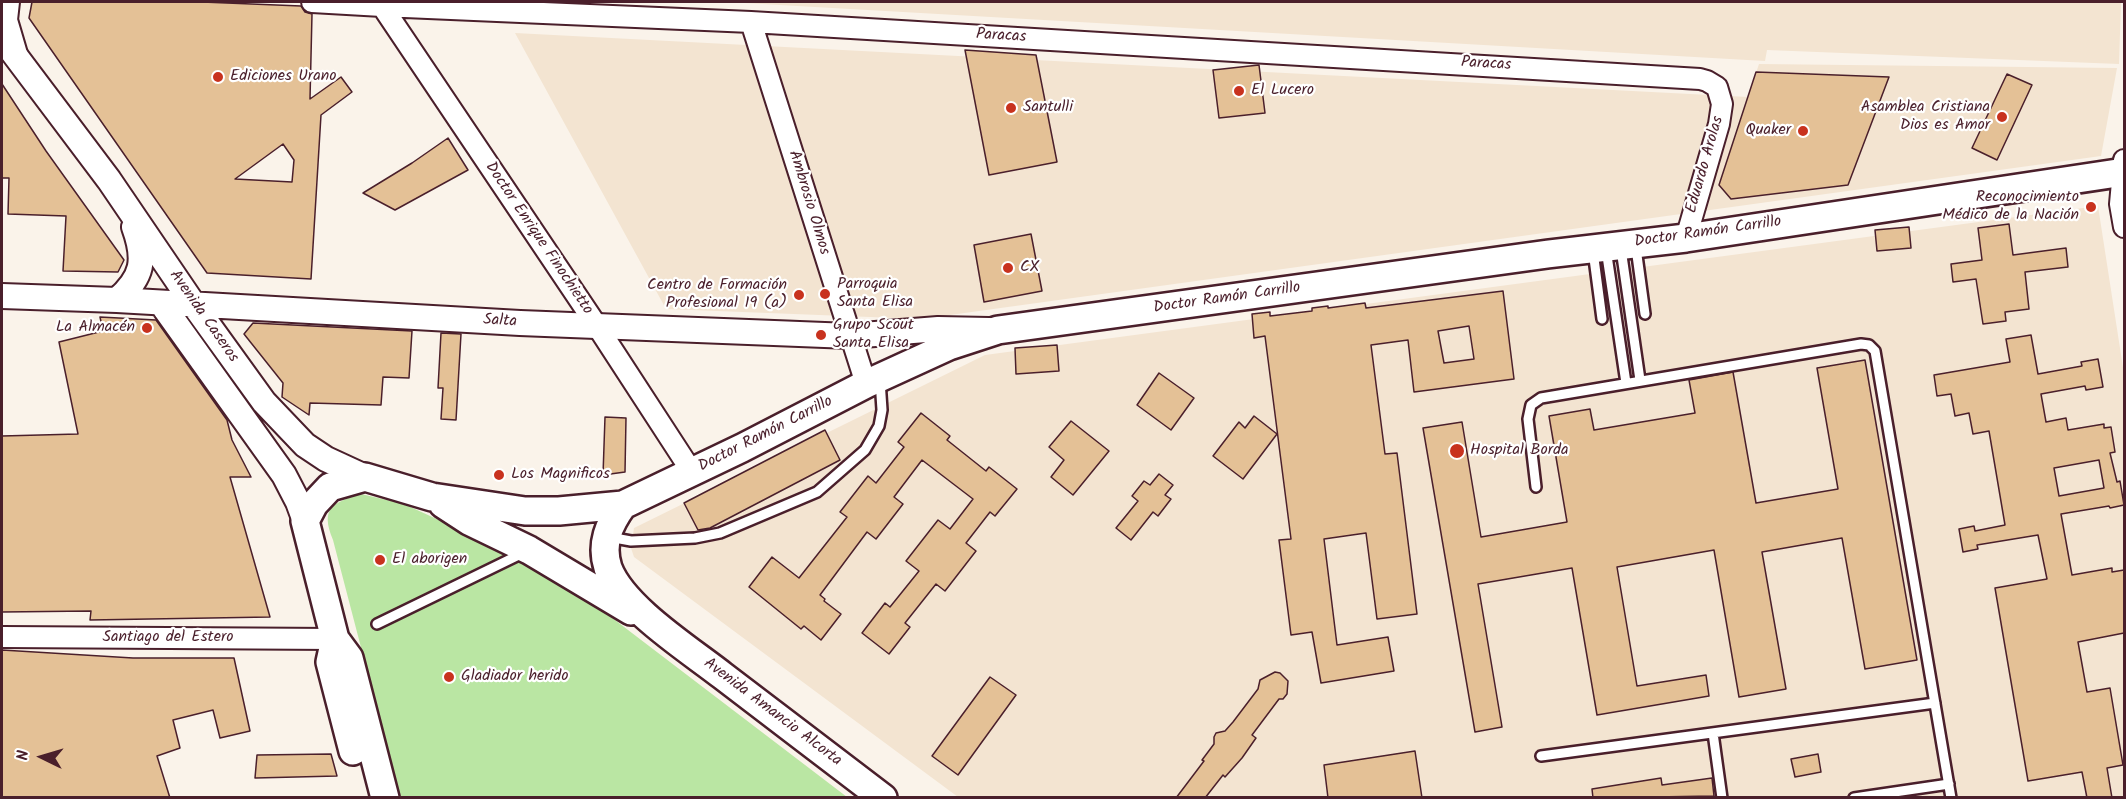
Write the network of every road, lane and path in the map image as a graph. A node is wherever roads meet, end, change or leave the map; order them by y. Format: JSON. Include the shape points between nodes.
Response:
{"nodes":[{"id":1,"x":9,"y":2,"type":"edge"},
{"id":2,"x":312,"y":2,"type":"edge"},
{"id":3,"x":382,"y":6,"type":"junction"},
{"id":4,"x":592,"y":9,"type":"edge"},
{"id":5,"x":752,"y":22,"type":"junction"},
{"id":6,"x":2,"y":38,"type":"edge"},
{"id":7,"x":21,"y":63,"type":"junction"},
{"id":8,"x":1690,"y":77,"type":"joint"},
{"id":9,"x":2124,"y":168,"type":"edge"},
{"id":10,"x":109,"y":180,"type":"junction"},
{"id":11,"x":2124,"y":227,"type":"edge"},
{"id":12,"x":1686,"y":238,"type":"junction"},
{"id":13,"x":1613,"y":246,"type":"junction"},
{"id":14,"x":1628,"y":293,"type":"junction"},
{"id":15,"x":2,"y":296,"type":"edge"},
{"id":16,"x":1613,"y":296,"type":"junction"},
{"id":17,"x":117,"y":300,"type":"junction"},
{"id":18,"x":161,"y":303,"type":"junction"},
{"id":19,"x":194,"y":305,"type":"junction"},
{"id":20,"x":1645,"y":314,"type":"dead end"},
{"id":21,"x":1602,"y":319,"type":"dead end"},
{"id":22,"x":597,"y":326,"type":"junction"},
{"id":23,"x":998,"y":330,"type":"junction"},
{"id":24,"x":850,"y":336,"type":"junction"},
{"id":25,"x":1640,"y":380,"type":"junction"},
{"id":26,"x":873,"y":381,"type":"junction"},
{"id":27,"x":1626,"y":383,"type":"junction"},
{"id":28,"x":692,"y":472,"type":"junction"},
{"id":29,"x":365,"y":477,"type":"junction"},
{"id":30,"x":1536,"y":487,"type":"dead end"},
{"id":31,"x":432,"y":497,"type":"junction"},
{"id":32,"x":623,"y":505,"type":"junction"},
{"id":33,"x":305,"y":521,"type":"junction"},
{"id":34,"x":606,"y":537,"type":"junction"},
{"id":35,"x":529,"y":550,"type":"junction"},
{"id":36,"x":377,"y":624,"type":"dead end"},
{"id":37,"x":661,"y":628,"type":"junction"},
{"id":38,"x":2,"y":637,"type":"edge"},
{"id":39,"x":335,"y":639,"type":"junction"},
{"id":40,"x":1935,"y":703,"type":"junction"},
{"id":41,"x":1713,"y":733,"type":"junction"},
{"id":42,"x":1541,"y":756,"type":"dead end"},
{"id":43,"x":1949,"y":784,"type":"junction"},
{"id":44,"x":366,"y":798,"type":"edge"},
{"id":45,"x":384,"y":798,"type":"edge"},
{"id":46,"x":884,"y":798,"type":"edge"},
{"id":47,"x":1722,"y":798,"type":"edge"},
{"id":48,"x":1854,"y":798,"type":"edge"},
{"id":49,"x":1951,"y":798,"type":"edge"}],
"edges":[{"from":1,"to":7,"type":"street","name":"Avenida Caseros","via":[[7,20]]},
{"from":2,"to":3,"type":"street","name":"Paracas"},
{"from":3,"to":4,"type":"street","name":"Paracas"},
{"from":3,"to":22,"type":"street","name":"Doctor Enrique Finochietto"},
{"from":4,"to":5,"type":"street","name":"Paracas"},
{"from":5,"to":8,"type":"street","name":"Paracas"},
{"from":5,"to":24,"type":"street","name":"Ambrosio Olmos"},
{"from":6,"to":7,"type":"street","name":"Avenida Caseros"},
{"from":7,"to":10,"type":"street","name":"Avenida Caseros"},
{"from":8,"to":12,"type":"street","name":"Eduardo Arolas","via":[[1712,83],[1720,92],[1722,104]]},
{"from":9,"to":11,"type":"street","via":[[2120,204]]},
{"from":9,"to":12,"type":"main road","name":"Doctor Ramón Carrillo"},
{"from":10,"to":17,"type":"street","via":[[134,228],[141,255],[138,275]]},
{"from":10,"to":19,"type":"street","name":"Avenida Caseros"},
{"from":12,"to":13,"type":"main road","name":"Doctor Ramón Carrillo"},
{"from":13,"to":14,"type":"lane"},
{"from":13,"to":16,"type":"lane"},
{"from":13,"to":20,"type":"lane"},
{"from":13,"to":21,"type":"lane"},
{"from":13,"to":23,"type":"main road","name":"Doctor Ramón Carrillo"},
{"from":14,"to":16,"type":"lane"},
{"from":14,"to":25,"type":"lane"},
{"from":15,"to":17,"type":"street","name":"Salta"},
{"from":16,"to":27,"type":"lane"},
{"from":17,"to":18,"type":"street","name":"Salta"},
{"from":18,"to":19,"type":"street","name":"Salta"},
{"from":18,"to":33,"type":"street","name":"Avenida Caseros","via":[[284,476]]},
{"from":19,"to":22,"type":"street","name":"Salta"},
{"from":19,"to":29,"type":"street","name":"Avenida Caseros","via":[[253,389],[294,434],[317,453]]},
{"from":22,"to":24,"type":"street","name":"Salta"},
{"from":22,"to":28,"type":"street","name":"Doctor Enrique Finochietto"},
{"from":23,"to":24,"type":"street","name":"Salta","via":[[938,329]]},
{"from":23,"to":26,"type":"main road","name":"Doctor Ramón Carrillo","via":[[949,346]]},
{"from":24,"to":26,"type":"street","name":"Ambrosio Olmos"},
{"from":25,"to":27,"type":"lane"},
{"from":25,"to":40,"type":"lane","via":[[1861,344],[1875,351]]},
{"from":26,"to":28,"type":"main road","name":"Doctor Ramón Carrillo"},
{"from":26,"to":34,"type":"lane","via":[[882,410],[879,426],[865,450],[817,492],[720,533],[631,541]]},
{"from":27,"to":30,"type":"lane","via":[[1541,398],[1531,405],[1528,419]]},
{"from":28,"to":32,"type":"main road","name":"Doctor Ramón Carrillo"},
{"from":29,"to":31,"type":"main road","name":"Doctor Ramón Carrillo"},
{"from":29,"to":33,"type":"main road","via":[[330,487]]},
{"from":31,"to":32,"type":"main road","name":"Doctor Ramón Carrillo","via":[[542,512]]},
{"from":31,"to":35,"type":"main road","name":"Avenida Amancio Alcorta"},
{"from":32,"to":34,"type":"main road"},
{"from":33,"to":39,"type":"main road","name":"Avenida Caseros"},
{"from":34,"to":37,"type":"main road","name":"Avenida Amancio Alcorta","via":[[604,555],[613,578],[632,603]]},
{"from":35,"to":36,"type":"lane"},
{"from":35,"to":37,"type":"main road","name":"Avenida Amancio Alcorta"},
{"from":37,"to":46,"type":"main road","name":"Avenida Amancio Alcorta"},
{"from":38,"to":39,"type":"street","name":"Santiago del Estero"},
{"from":39,"to":44,"type":"main road","name":"Avenida Caseros","via":[[330,662]]},
{"from":39,"to":45,"type":"main road","name":"Avenida Caseros","via":[[349,658]]},
{"from":40,"to":41,"type":"lane"},
{"from":40,"to":43,"type":"lane"},
{"from":41,"to":42,"type":"lane"},
{"from":41,"to":47,"type":"lane"},
{"from":43,"to":48,"type":"lane"},
{"from":43,"to":49,"type":"lane"}]}
